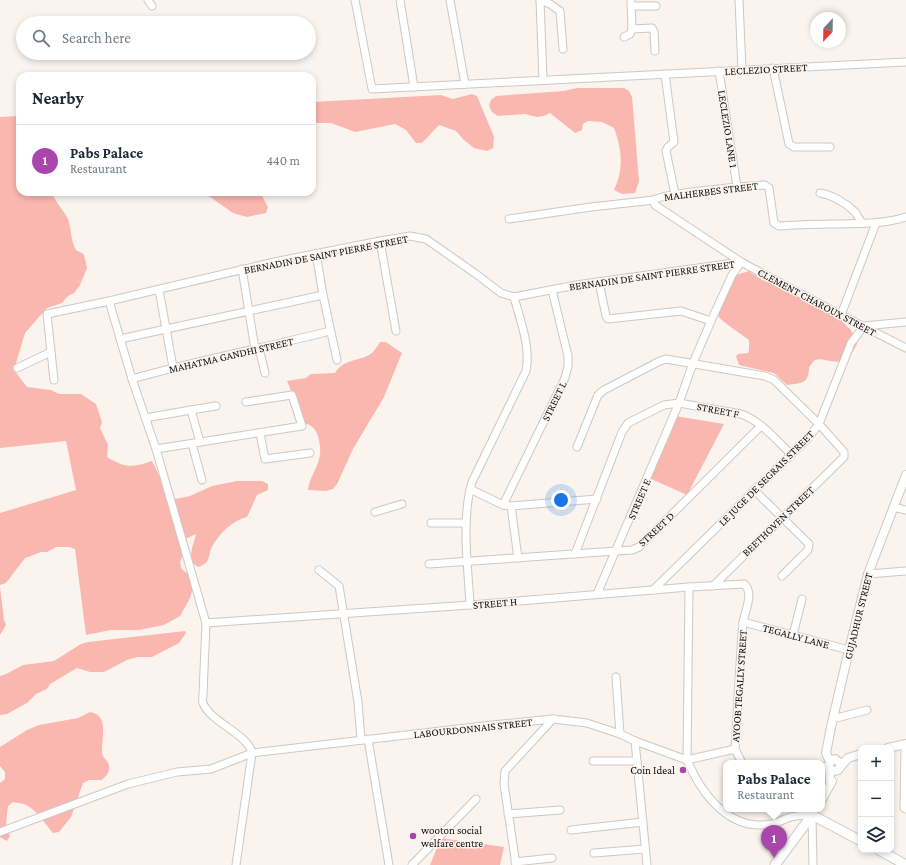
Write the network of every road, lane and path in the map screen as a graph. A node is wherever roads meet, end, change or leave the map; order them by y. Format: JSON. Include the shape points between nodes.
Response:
{"nodes":[{"id":1,"x":355,"y":0,"type":"edge"},
{"id":2,"x":400,"y":0,"type":"edge"},
{"id":3,"x":450,"y":0,"type":"edge"},
{"id":4,"x":540,"y":0,"type":"edge"},
{"id":5,"x":739,"y":0,"type":"edge"},
{"id":6,"x":631,"y":3,"type":"edge"},
{"id":7,"x":656,"y":6,"type":"dead end"},
{"id":8,"x":632,"y":29,"type":"junction"},
{"id":9,"x":624,"y":37,"type":"dead end"},
{"id":10,"x":563,"y":49,"type":"dead end"},
{"id":11,"x":655,"y":51,"type":"dead end"},
{"id":12,"x":906,"y":62,"type":"edge"},
{"id":13,"x":774,"y":68,"type":"junction"},
{"id":14,"x":742,"y":70,"type":"junction"},
{"id":15,"x":719,"y":71,"type":"junction"},
{"id":16,"x":665,"y":74,"type":"junction"},
{"id":17,"x":543,"y":80,"type":"junction"},
{"id":18,"x":465,"y":84,"type":"junction"},
{"id":19,"x":414,"y":87,"type":"junction"},
{"id":20,"x":830,"y":147,"type":"dead end"},
{"id":21,"x":737,"y":187,"type":"junction"},
{"id":22,"x":820,"y":193,"type":"dead end"},
{"id":23,"x":675,"y":194,"type":"junction"},
{"id":24,"x":654,"y":200,"type":"junction"},
{"id":25,"x":906,"y":217,"type":"edge"},
{"id":26,"x":509,"y":219,"type":"dead end"},
{"id":27,"x":862,"y":223,"type":"junction"},
{"id":28,"x":876,"y":223,"type":"junction"},
{"id":29,"x":380,"y":241,"type":"junction"},
{"id":30,"x":316,"y":253,"type":"junction"},
{"id":31,"x":740,"y":262,"type":"junction"},
{"id":32,"x":242,"y":269,"type":"junction"},
{"id":33,"x":599,"y":282,"type":"junction"},
{"id":34,"x":158,"y":290,"type":"junction"},
{"id":35,"x":552,"y":290,"type":"junction"},
{"id":36,"x":322,"y":295,"type":"junction"},
{"id":37,"x":514,"y":297,"type":"junction"},
{"id":38,"x":109,"y":301,"type":"junction"},
{"id":39,"x":249,"y":311,"type":"junction"},
{"id":40,"x":841,"y":316,"type":"junction"},
{"id":41,"x":711,"y":321,"type":"junction"},
{"id":42,"x":905,"y":321,"type":"edge"},
{"id":43,"x":864,"y":326,"type":"junction"},
{"id":44,"x":166,"y":328,"type":"junction"},
{"id":45,"x":330,"y":331,"type":"junction"},
{"id":46,"x":396,"y":331,"type":"dead end"},
{"id":47,"x":120,"y":339,"type":"junction"},
{"id":48,"x":906,"y":348,"type":"edge"},
{"id":49,"x":257,"y":349,"type":"junction"},
{"id":50,"x":51,"y":352,"type":"junction"},
{"id":51,"x":337,"y":360,"type":"dead end"},
{"id":52,"x":693,"y":363,"type":"junction"},
{"id":53,"x":173,"y":367,"type":"junction"},
{"id":54,"x":17,"y":368,"type":"dead end"},
{"id":55,"x":265,"y":373,"type":"dead end"},
{"id":56,"x":132,"y":379,"type":"junction"},
{"id":57,"x":54,"y":380,"type":"dead end"},
{"id":58,"x":246,"y":402,"type":"dead end"},
{"id":59,"x":679,"y":403,"type":"junction"},
{"id":60,"x":216,"y":406,"type":"dead end"},
{"id":61,"x":191,"y":410,"type":"junction"},
{"id":62,"x":146,"y":418,"type":"junction"},
{"id":63,"x":819,"y":424,"type":"junction"},
{"id":64,"x":761,"y":426,"type":"junction"},
{"id":65,"x":260,"y":433,"type":"junction"},
{"id":66,"x":200,"y":442,"type":"junction"},
{"id":67,"x":192,"y":444,"type":"junction"},
{"id":68,"x":577,"y":447,"type":"dead end"},
{"id":69,"x":156,"y":449,"type":"junction"},
{"id":70,"x":310,"y":452,"type":"dead end"},
{"id":71,"x":791,"y":454,"type":"junction"},
{"id":72,"x":906,"y":475,"type":"edge"},
{"id":73,"x":202,"y":480,"type":"dead end"},
{"id":74,"x":470,"y":489,"type":"junction"},
{"id":75,"x":754,"y":490,"type":"junction"},
{"id":76,"x":597,"y":499,"type":"junction"},
{"id":77,"x":402,"y":504,"type":"dead end"},
{"id":78,"x":503,"y":504,"type":"junction"},
{"id":79,"x":511,"y":506,"type":"junction"},
{"id":80,"x":894,"y":507,"type":"junction"},
{"id":81,"x":906,"y":510,"type":"edge"},
{"id":82,"x":375,"y":512,"type":"dead end"},
{"id":83,"x":782,"y":518,"type":"junction"},
{"id":84,"x":431,"y":523,"type":"dead end"},
{"id":85,"x":466,"y":523,"type":"junction"},
{"id":86,"x":616,"y":551,"type":"junction"},
{"id":87,"x":575,"y":554,"type":"junction"},
{"id":88,"x":518,"y":558,"type":"junction"},
{"id":89,"x":468,"y":562,"type":"junction"},
{"id":90,"x":429,"y":564,"type":"dead end"},
{"id":91,"x":319,"y":570,"type":"dead end"},
{"id":92,"x":906,"y":571,"type":"edge"},
{"id":93,"x":868,"y":574,"type":"junction"},
{"id":94,"x":782,"y":576,"type":"dead end"},
{"id":95,"x":713,"y":586,"type":"junction"},
{"id":96,"x":689,"y":587,"type":"junction"},
{"id":97,"x":653,"y":590,"type":"junction"},
{"id":98,"x":597,"y":594,"type":"junction"},
{"id":99,"x":802,"y":598,"type":"dead end"},
{"id":100,"x":470,"y":605,"type":"junction"},
{"id":101,"x":343,"y":613,"type":"junction"},
{"id":102,"x":743,"y":622,"type":"junction"},
{"id":103,"x":206,"y":623,"type":"junction"},
{"id":104,"x":793,"y":635,"type":"junction"},
{"id":105,"x":849,"y":650,"type":"junction"},
{"id":106,"x":616,"y":677,"type":"dead end"},
{"id":107,"x":867,"y":710,"type":"dead end"},
{"id":108,"x":833,"y":718,"type":"junction"},
{"id":109,"x":553,"y":719,"type":"junction"},
{"id":110,"x":620,"y":734,"type":"junction"},
{"id":111,"x":364,"y":740,"type":"junction"},
{"id":112,"x":635,"y":741,"type":"junction"},
{"id":113,"x":906,"y":744,"type":"edge"},
{"id":114,"x":894,"y":747,"type":"edge"},
{"id":115,"x":735,"y":749,"type":"junction"},
{"id":116,"x":252,"y":753,"type":"junction"},
{"id":117,"x":858,"y":755,"type":"edge"},
{"id":118,"x":687,"y":760,"type":"junction"},
{"id":119,"x":740,"y":760,"type":"edge"},
{"id":120,"x":593,"y":761,"type":"dead end"},
{"id":121,"x":637,"y":761,"type":"junction"},
{"id":122,"x":827,"y":766,"type":"edge"},
{"id":123,"x":839,"y":768,"type":"junction"},
{"id":124,"x":830,"y":784,"type":"junction"},
{"id":125,"x":825,"y":794,"type":"edge"},
{"id":126,"x":476,"y":799,"type":"dead end"},
{"id":127,"x":905,"y":808,"type":"edge"},
{"id":128,"x":560,"y":810,"type":"dead end"},
{"id":129,"x":723,"y":811,"type":"edge"},
{"id":130,"x":724,"y":812,"type":"edge"},
{"id":131,"x":814,"y":812,"type":"edge"},
{"id":132,"x":508,"y":814,"type":"junction"},
{"id":133,"x":643,"y":822,"type":"junction"},
{"id":134,"x":571,"y":830,"type":"dead end"},
{"id":135,"x":0,"y":832,"type":"edge"},
{"id":136,"x":858,"y":839,"type":"edge"},
{"id":137,"x":645,"y":849,"type":"junction"},
{"id":138,"x":594,"y":853,"type":"dead end"},
{"id":139,"x":883,"y":853,"type":"edge"},
{"id":140,"x":552,"y":858,"type":"dead end"},
{"id":141,"x":515,"y":863,"type":"edge"},
{"id":142,"x":903,"y":864,"type":"edge"},
{"id":143,"x":236,"y":865,"type":"edge"},
{"id":144,"x":389,"y":865,"type":"edge"},
{"id":145,"x":412,"y":865,"type":"edge"},
{"id":146,"x":647,"y":865,"type":"edge"},
{"id":147,"x":775,"y":865,"type":"edge"},
{"id":148,"x":812,"y":865,"type":"edge"}],
"edges":[{"from":1,"to":19,"type":"street","name":"LECLEZIO STREET","via":[[372,89]]},
{"from":2,"to":19,"type":"street"},
{"from":3,"to":18,"type":"street"},
{"from":4,"to":10,"type":"street","via":[[560,11]]},
{"from":4,"to":17,"type":"street"},
{"from":5,"to":14,"type":"street"},
{"from":6,"to":7,"type":"street"},
{"from":6,"to":8,"type":"street"},
{"from":8,"to":9,"type":"street","via":[[630,34]]},
{"from":8,"to":11,"type":"street","via":[[652,28]]},
{"from":12,"to":13,"type":"street","name":"LECLEZIO STREET"},
{"from":13,"to":14,"type":"street","name":"LECLEZIO STREET"},
{"from":13,"to":20,"type":"street","via":[[789,144],[794,147]]},
{"from":14,"to":15,"type":"street","name":"LECLEZIO STREET"},
{"from":15,"to":16,"type":"street","name":"LECLEZIO STREET"},
{"from":15,"to":21,"type":"street","name":"LECLEZIO LANE 1"},
{"from":16,"to":17,"type":"street","name":"LECLEZIO STREET"},
{"from":16,"to":23,"type":"street","via":[[674,142],[666,151]]},
{"from":17,"to":18,"type":"street","name":"LECLEZIO STREET"},
{"from":18,"to":19,"type":"street","name":"LECLEZIO STREET"},
{"from":21,"to":23,"type":"street","name":"MALHERBES STREET"},
{"from":21,"to":27,"type":"street","name":"MALHERBES STREET","via":[[765,185],[769,188],[774,223],[779,226]]},
{"from":22,"to":27,"type":"street","via":[[836,199],[855,212]]},
{"from":23,"to":24,"type":"street","name":"MALHERBES STREET","via":[[657,197]]},
{"from":24,"to":26,"type":"street"},
{"from":24,"to":31,"type":"street","name":"CLEMENT CHAROUX STREET","via":[[655,205]]},
{"from":25,"to":28,"type":"street"},
{"from":27,"to":28,"type":"street"},
{"from":28,"to":40,"type":"street"},
{"from":29,"to":30,"type":"street","name":"BERNADIN DE SAINT PIERRE STREET"},
{"from":29,"to":37,"type":"street","name":"BERNADIN DE SAINT PIERRE STREET","via":[[410,236],[426,239],[500,293]]},
{"from":29,"to":46,"type":"street"},
{"from":30,"to":32,"type":"street","name":"BERNADIN DE SAINT PIERRE STREET"},
{"from":30,"to":36,"type":"street"},
{"from":31,"to":33,"type":"street","name":"BERNADIN DE SAINT PIERRE STREET"},
{"from":31,"to":40,"type":"street","name":"CLEMENT CHAROUX STREET"},
{"from":31,"to":41,"type":"street","name":"STREET E"},
{"from":32,"to":34,"type":"street","name":"BERNADIN DE SAINT PIERRE STREET"},
{"from":32,"to":39,"type":"street"},
{"from":33,"to":35,"type":"street","name":"BERNADIN DE SAINT PIERRE STREET"},
{"from":33,"to":41,"type":"street","via":[[608,319],[681,311]]},
{"from":34,"to":38,"type":"street","name":"BERNADIN DE SAINT PIERRE STREET"},
{"from":34,"to":44,"type":"street"},
{"from":35,"to":37,"type":"street","name":"BERNADIN DE SAINT PIERRE STREET"},
{"from":35,"to":78,"type":"street","name":"STREET L","via":[[568,356],[568,366],[565,378]]},
{"from":36,"to":39,"type":"street"},
{"from":36,"to":45,"type":"street"},
{"from":37,"to":74,"type":"street","via":[[527,349],[526,371]]},
{"from":38,"to":47,"type":"street"},
{"from":38,"to":50,"type":"street","name":"BERNADIN DE SAINT PIERRE STREET","via":[[47,314]]},
{"from":39,"to":44,"type":"street"},
{"from":39,"to":49,"type":"street"},
{"from":40,"to":43,"type":"street","name":"CLEMENT CHAROUX STREET"},
{"from":41,"to":52,"type":"street","name":"STREET E"},
{"from":42,"to":43,"type":"street"},
{"from":43,"to":48,"type":"street","name":"CLEMENT CHAROUX STREET"},
{"from":43,"to":63,"type":"street","name":"LE JUGE DE SEGRAIS STREET","via":[[852,343]]},
{"from":44,"to":47,"type":"street"},
{"from":44,"to":53,"type":"street"},
{"from":45,"to":49,"type":"street","name":"MAHATMA GANDHI STREET"},
{"from":45,"to":51,"type":"street"},
{"from":47,"to":56,"type":"street"},
{"from":49,"to":53,"type":"street","name":"MAHATMA GANDHI STREET"},
{"from":49,"to":55,"type":"street"},
{"from":50,"to":54,"type":"street"},
{"from":50,"to":57,"type":"street"},
{"from":52,"to":59,"type":"street","name":"STREET E"},
{"from":52,"to":63,"type":"street","via":[[765,376],[774,380]]},
{"from":52,"to":68,"type":"street","via":[[666,359],[604,390],[598,395]]},
{"from":53,"to":56,"type":"street","name":"MAHATMA GANDHI STREET"},
{"from":56,"to":62,"type":"street"},
{"from":58,"to":65,"type":"street","via":[[292,395],[302,426]]},
{"from":59,"to":64,"type":"street","name":"STREET F","via":[[742,414],[749,416]]},
{"from":59,"to":76,"type":"street","via":[[664,405],[628,423],[622,432]]},
{"from":59,"to":86,"type":"street","name":"STREET E"},
{"from":60,"to":61,"type":"street"},
{"from":61,"to":62,"type":"street"},
{"from":61,"to":66,"type":"street"},
{"from":62,"to":69,"type":"street"},
{"from":63,"to":71,"type":"street","name":"LE JUGE DE SEGRAIS STREET"},
{"from":63,"to":83,"type":"street","name":"BEETHOVEN STREET","via":[[844,452],[844,457]]},
{"from":64,"to":71,"type":"street","name":"STREET F"},
{"from":64,"to":86,"type":"street","name":"STREET D","via":[[639,547]]},
{"from":65,"to":66,"type":"street"},
{"from":65,"to":70,"type":"street","via":[[265,459]]},
{"from":66,"to":67,"type":"street"},
{"from":67,"to":69,"type":"street"},
{"from":67,"to":73,"type":"street"},
{"from":69,"to":103,"type":"street"},
{"from":71,"to":75,"type":"street","name":"LE JUGE DE SEGRAIS STREET"},
{"from":72,"to":80,"type":"street","name":"GUJADHUR STREET"},
{"from":74,"to":78,"type":"street"},
{"from":74,"to":85,"type":"street"},
{"from":75,"to":83,"type":"street"},
{"from":75,"to":97,"type":"street","name":"LE JUGE DE SEGRAIS STREET"},
{"from":76,"to":79,"type":"street"},
{"from":76,"to":87,"type":"street"},
{"from":77,"to":82,"type":"street"},
{"from":78,"to":79,"type":"street"},
{"from":79,"to":88,"type":"street"},
{"from":80,"to":81,"type":"street"},
{"from":80,"to":93,"type":"street","name":"GUJADHUR STREET"},
{"from":83,"to":94,"type":"street","via":[[809,544]]},
{"from":83,"to":95,"type":"street","name":"BEETHOVEN STREET"},
{"from":84,"to":85,"type":"street"},
{"from":85,"to":89,"type":"street"},
{"from":86,"to":87,"type":"street","name":"STREET D"},
{"from":86,"to":98,"type":"street","name":"STREET E"},
{"from":87,"to":88,"type":"street","name":"STREET D"},
{"from":88,"to":89,"type":"street","name":"STREET D"},
{"from":89,"to":90,"type":"street","name":"STREET D"},
{"from":89,"to":100,"type":"street"},
{"from":91,"to":101,"type":"street","via":[[339,586]]},
{"from":92,"to":93,"type":"street"},
{"from":93,"to":105,"type":"street","name":"GUJADHUR STREET"},
{"from":95,"to":96,"type":"street","name":"STREET H"},
{"from":95,"to":102,"type":"street","name":"STREET H","via":[[744,584],[748,587],[750,593]]},
{"from":96,"to":97,"type":"street","name":"STREET H"},
{"from":96,"to":118,"type":"street"},
{"from":97,"to":98,"type":"street","name":"STREET H"},
{"from":98,"to":100,"type":"street","name":"STREET H"},
{"from":99,"to":104,"type":"street"},
{"from":100,"to":101,"type":"street","name":"STREET H"},
{"from":101,"to":103,"type":"street","name":"STREET H"},
{"from":101,"to":111,"type":"street"},
{"from":102,"to":104,"type":"street","name":"TEGALLY LANE"},
{"from":102,"to":115,"type":"street","name":"AYOOB TEGALLY STREET"},
{"from":103,"to":116,"type":"street","via":[[203,703],[210,713],[246,742]]},
{"from":104,"to":105,"type":"street","name":"TEGALLY LANE"},
{"from":105,"to":108,"type":"street","name":"GUJADHUR STREET"},
{"from":106,"to":110,"type":"street"},
{"from":107,"to":108,"type":"street"},
{"from":108,"to":122,"type":"street","name":"GUJADHUR STREET","via":[[826,752]]},
{"from":109,"to":110,"type":"street","name":"LABOURDONNAIS STREET","via":[[587,723]]},
{"from":109,"to":111,"type":"street","name":"LABOURDONNAIS STREET"},
{"from":109,"to":132,"type":"street","via":[[505,771]]},
{"from":110,"to":112,"type":"street","name":"LABOURDONNAIS STREET"},
{"from":111,"to":116,"type":"street","name":"LABOURDONNAIS STREET"},
{"from":111,"to":144,"type":"street"},
{"from":112,"to":118,"type":"street","name":"LABOURDONNAIS STREET"},
{"from":112,"to":121,"type":"street"},
{"from":113,"to":114,"type":"street"},
{"from":113,"to":127,"type":"street"},
{"from":115,"to":118,"type":"street"},
{"from":115,"to":119,"type":"street"},
{"from":116,"to":135,"type":"street","name":"LABOURDONNAIS STREET","via":[[210,769],[177,772],[128,784]]},
{"from":116,"to":143,"type":"street"},
{"from":117,"to":123,"type":"street","via":[[848,758]]},
{"from":118,"to":129,"type":"street","via":[[701,787]]},
{"from":120,"to":121,"type":"street"},
{"from":121,"to":133,"type":"street"},
{"from":122,"to":123,"type":"street","via":[[835,760],[840,763]]},
{"from":122,"to":124,"type":"street","name":"GUJADHUR STREET"},
{"from":123,"to":124,"type":"street"},
{"from":124,"to":125,"type":"street"},
{"from":126,"to":145,"type":"street"},
{"from":128,"to":132,"type":"street"},
{"from":130,"to":131,"type":"street","via":[[740,822],[770,825]]},
{"from":131,"to":136,"type":"main road"},
{"from":131,"to":147,"type":"main road"},
{"from":131,"to":148,"type":"street"},
{"from":132,"to":141,"type":"street"},
{"from":133,"to":134,"type":"street"},
{"from":133,"to":137,"type":"street"},
{"from":137,"to":138,"type":"street"},
{"from":137,"to":146,"type":"street"},
{"from":139,"to":142,"type":"main road"},
{"from":140,"to":141,"type":"street"}]}
